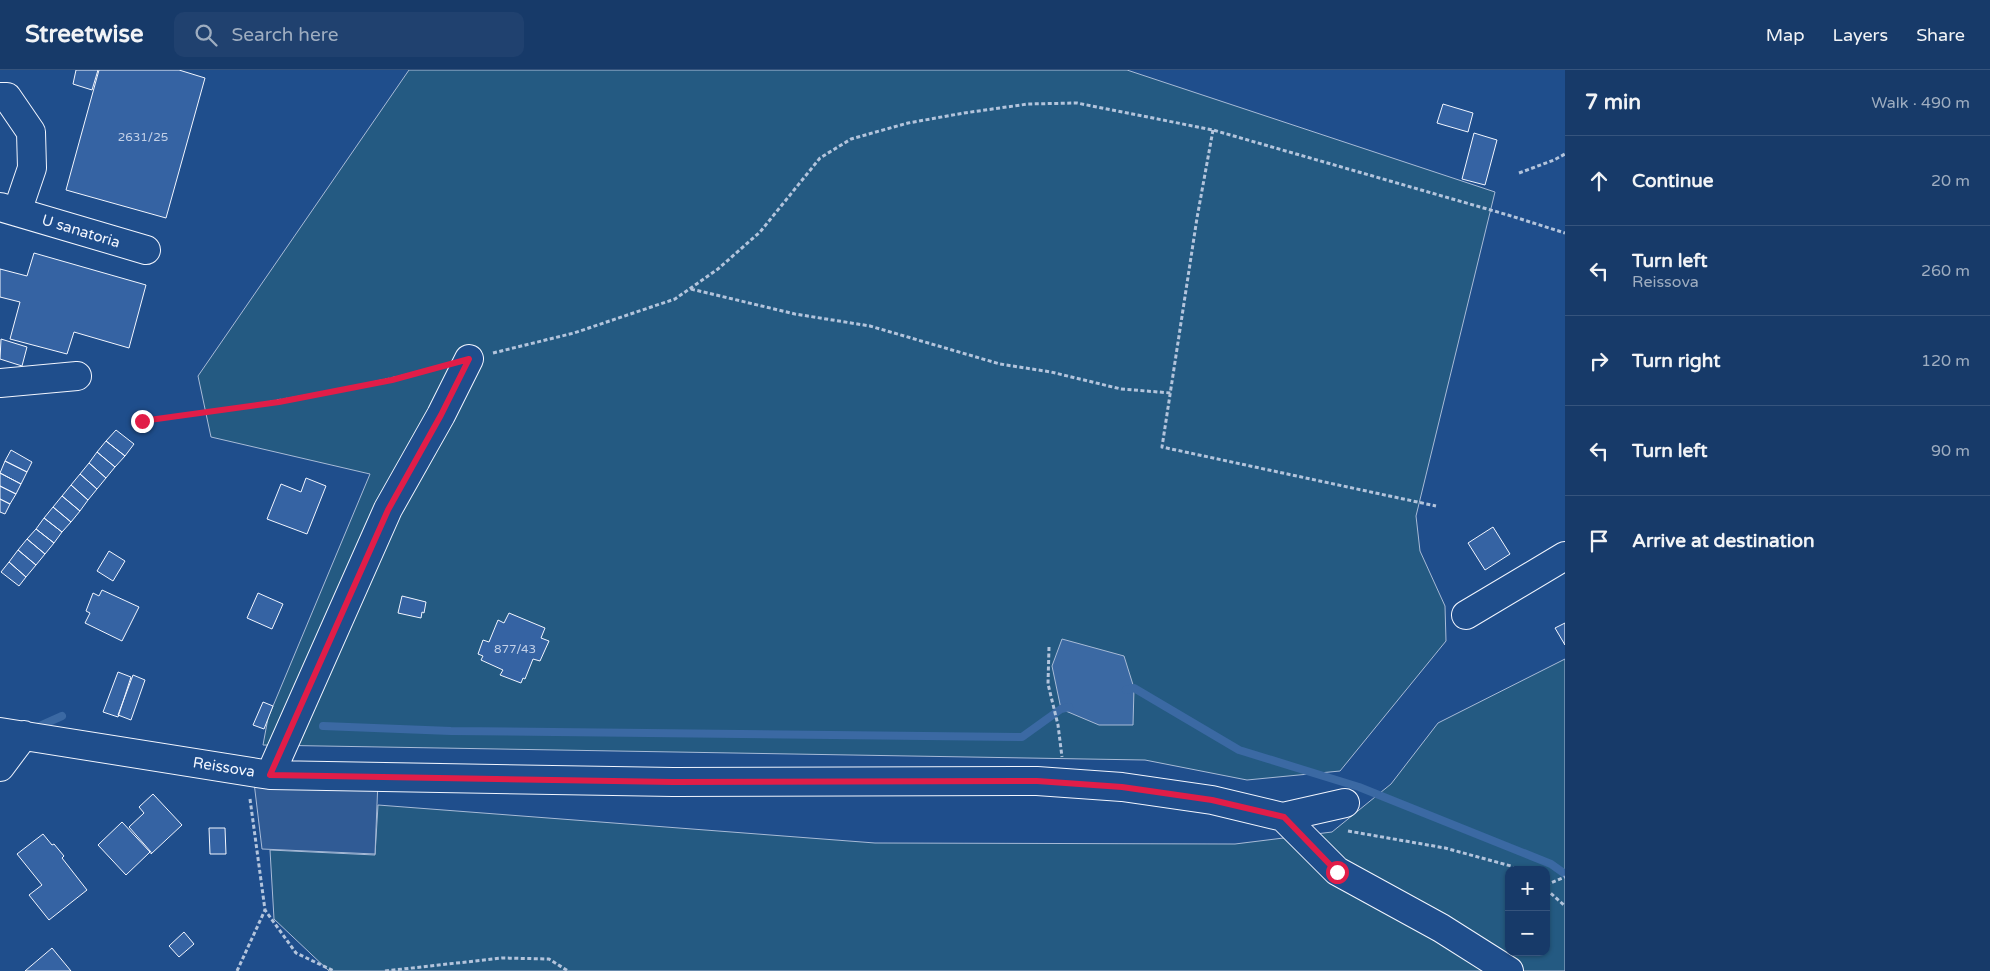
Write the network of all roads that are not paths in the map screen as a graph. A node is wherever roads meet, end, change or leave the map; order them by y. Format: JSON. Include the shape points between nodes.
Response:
{"nodes":[{"id":1,"x":0,"y":98,"type":"edge"},
{"id":2,"x":8,"y":209,"type":"edge"},
{"id":3,"x":146,"y":250,"type":"dead end"},
{"id":4,"x":469,"y":359,"type":"road end"},
{"id":5,"x":77,"y":376,"type":"dead end"},
{"id":6,"x":0,"y":383,"type":"edge"},
{"id":7,"x":1565,"y":556,"type":"edge"},
{"id":8,"x":1466,"y":615,"type":"dead end"},
{"id":9,"x":12,"y":734,"type":"edge"},
{"id":10,"x":0,"y":768,"type":"edge"},
{"id":11,"x":258,"y":773,"type":"junction"},
{"id":12,"x":1345,"y":803,"type":"dead end"},
{"id":13,"x":1284,"y":817,"type":"junction"},
{"id":14,"x":1509,"y":971,"type":"edge"}],
"edges":[{"from":1,"to":2,"type":"street","name":"U sanatoria","via":[[7,97],[31,132],[32,168]]},
{"from":2,"to":3,"type":"street","name":"U sanatoria"},
{"from":4,"to":11,"type":"street","via":[[388,510]]},
{"from":5,"to":6,"type":"street"},
{"from":7,"to":8,"type":"street"},
{"from":9,"to":10,"type":"street"},
{"from":9,"to":11,"type":"street","name":"Reissova"},
{"from":11,"to":13,"type":"street","name":"Reissova","via":[[673,782],[1066,782],[1212,800]]},
{"from":12,"to":13,"type":"street","name":"Reissova"},
{"from":13,"to":14,"type":"street","via":[[1337,872],[1441,928]]}]}
